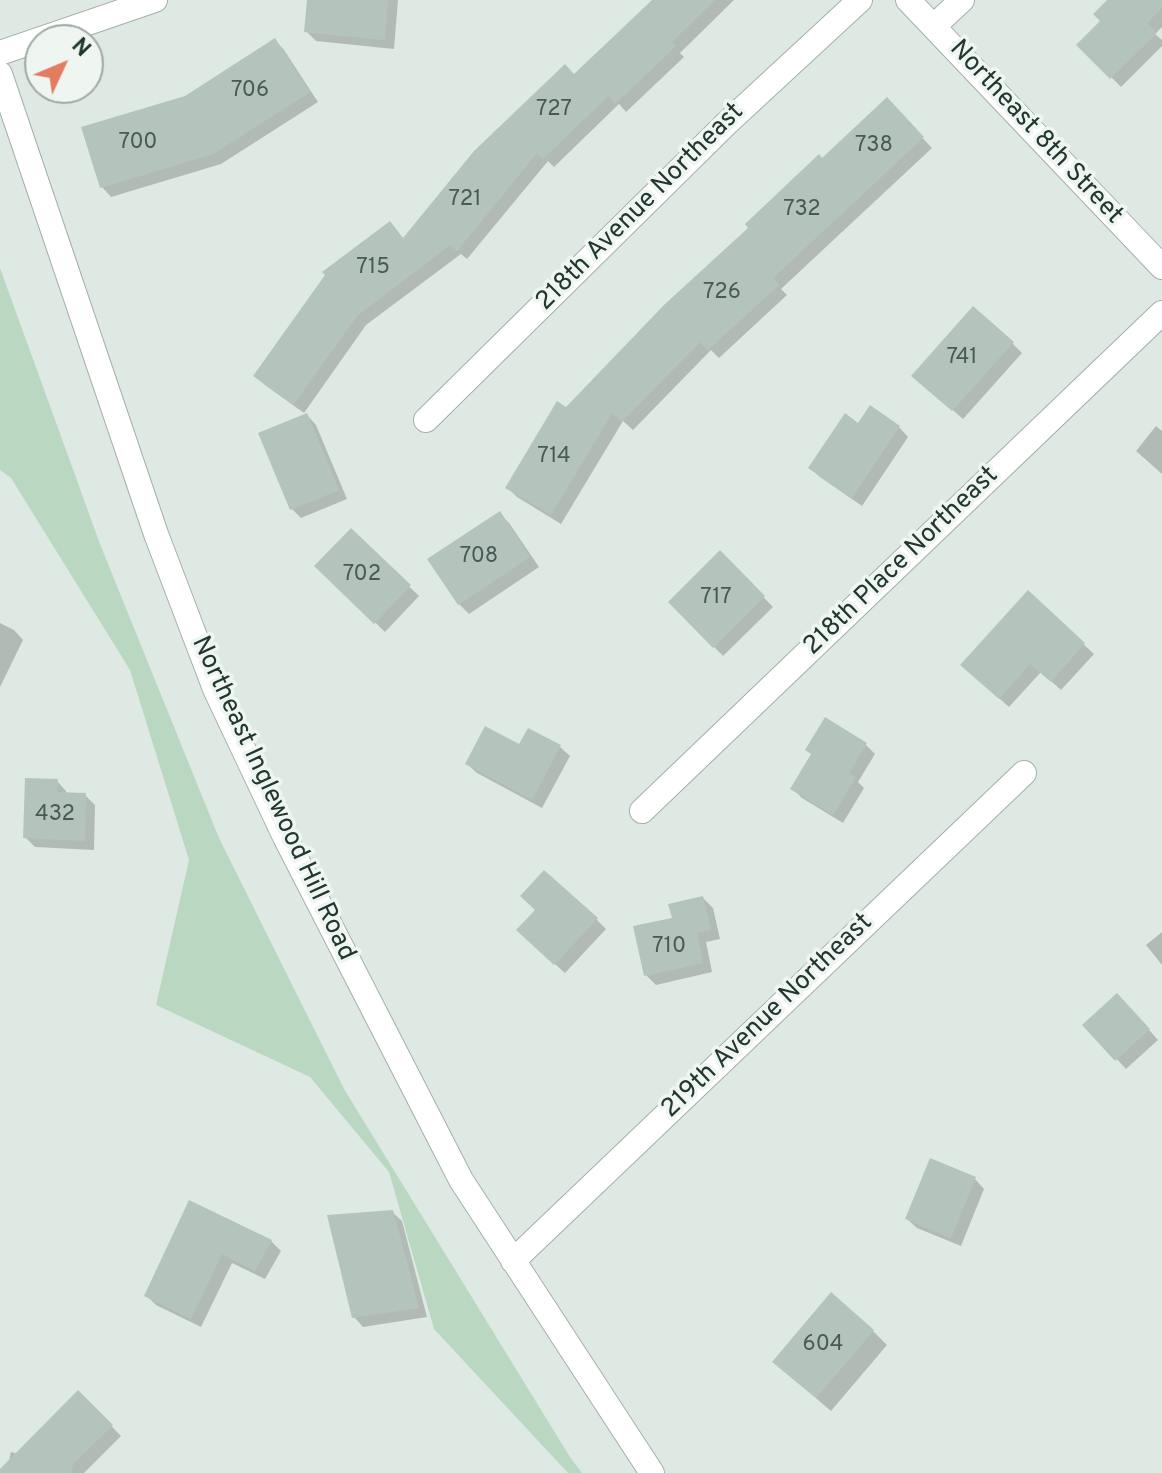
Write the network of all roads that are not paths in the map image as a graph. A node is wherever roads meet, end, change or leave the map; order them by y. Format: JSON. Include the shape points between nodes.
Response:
{"nodes":[{"id":1,"x":155,"y":0,"type":"edge"},
{"id":2,"x":860,"y":0,"type":"edge"},
{"id":3,"x":908,"y":0,"type":"edge"},
{"id":4,"x":962,"y":0,"type":"edge"},
{"id":5,"x":934,"y":26,"type":"junction"},
{"id":6,"x":0,"y":53,"type":"edge"},
{"id":7,"x":0,"y":74,"type":"edge"},
{"id":8,"x":1162,"y":267,"type":"edge"},
{"id":9,"x":1162,"y":313,"type":"edge"},
{"id":10,"x":426,"y":420,"type":"dead end"},
{"id":11,"x":1024,"y":773,"type":"dead end"},
{"id":12,"x":642,"y":811,"type":"dead end"},
{"id":13,"x":513,"y":1261,"type":"junction"},
{"id":14,"x":652,"y":1473,"type":"edge"}],
"edges":[{"from":1,"to":6,"type":"street"},
{"from":2,"to":10,"type":"street","name":"218th Avenue Northeast","via":[[726,124]]},
{"from":3,"to":5,"type":"street","name":"Northeast 8th Street"},
{"from":4,"to":5,"type":"street"},
{"from":5,"to":8,"type":"street","name":"Northeast 8th Street"},
{"from":7,"to":13,"type":"street","name":"Northeast Inglewood Hill Road","via":[[156,534],[215,689],[461,1180]]},
{"from":9,"to":12,"type":"street","name":"218th Place Northeast"},
{"from":11,"to":13,"type":"street","name":"219th Avenue Northeast"},
{"from":13,"to":14,"type":"street","name":"Northeast Inglewood Hill Road"}]}
